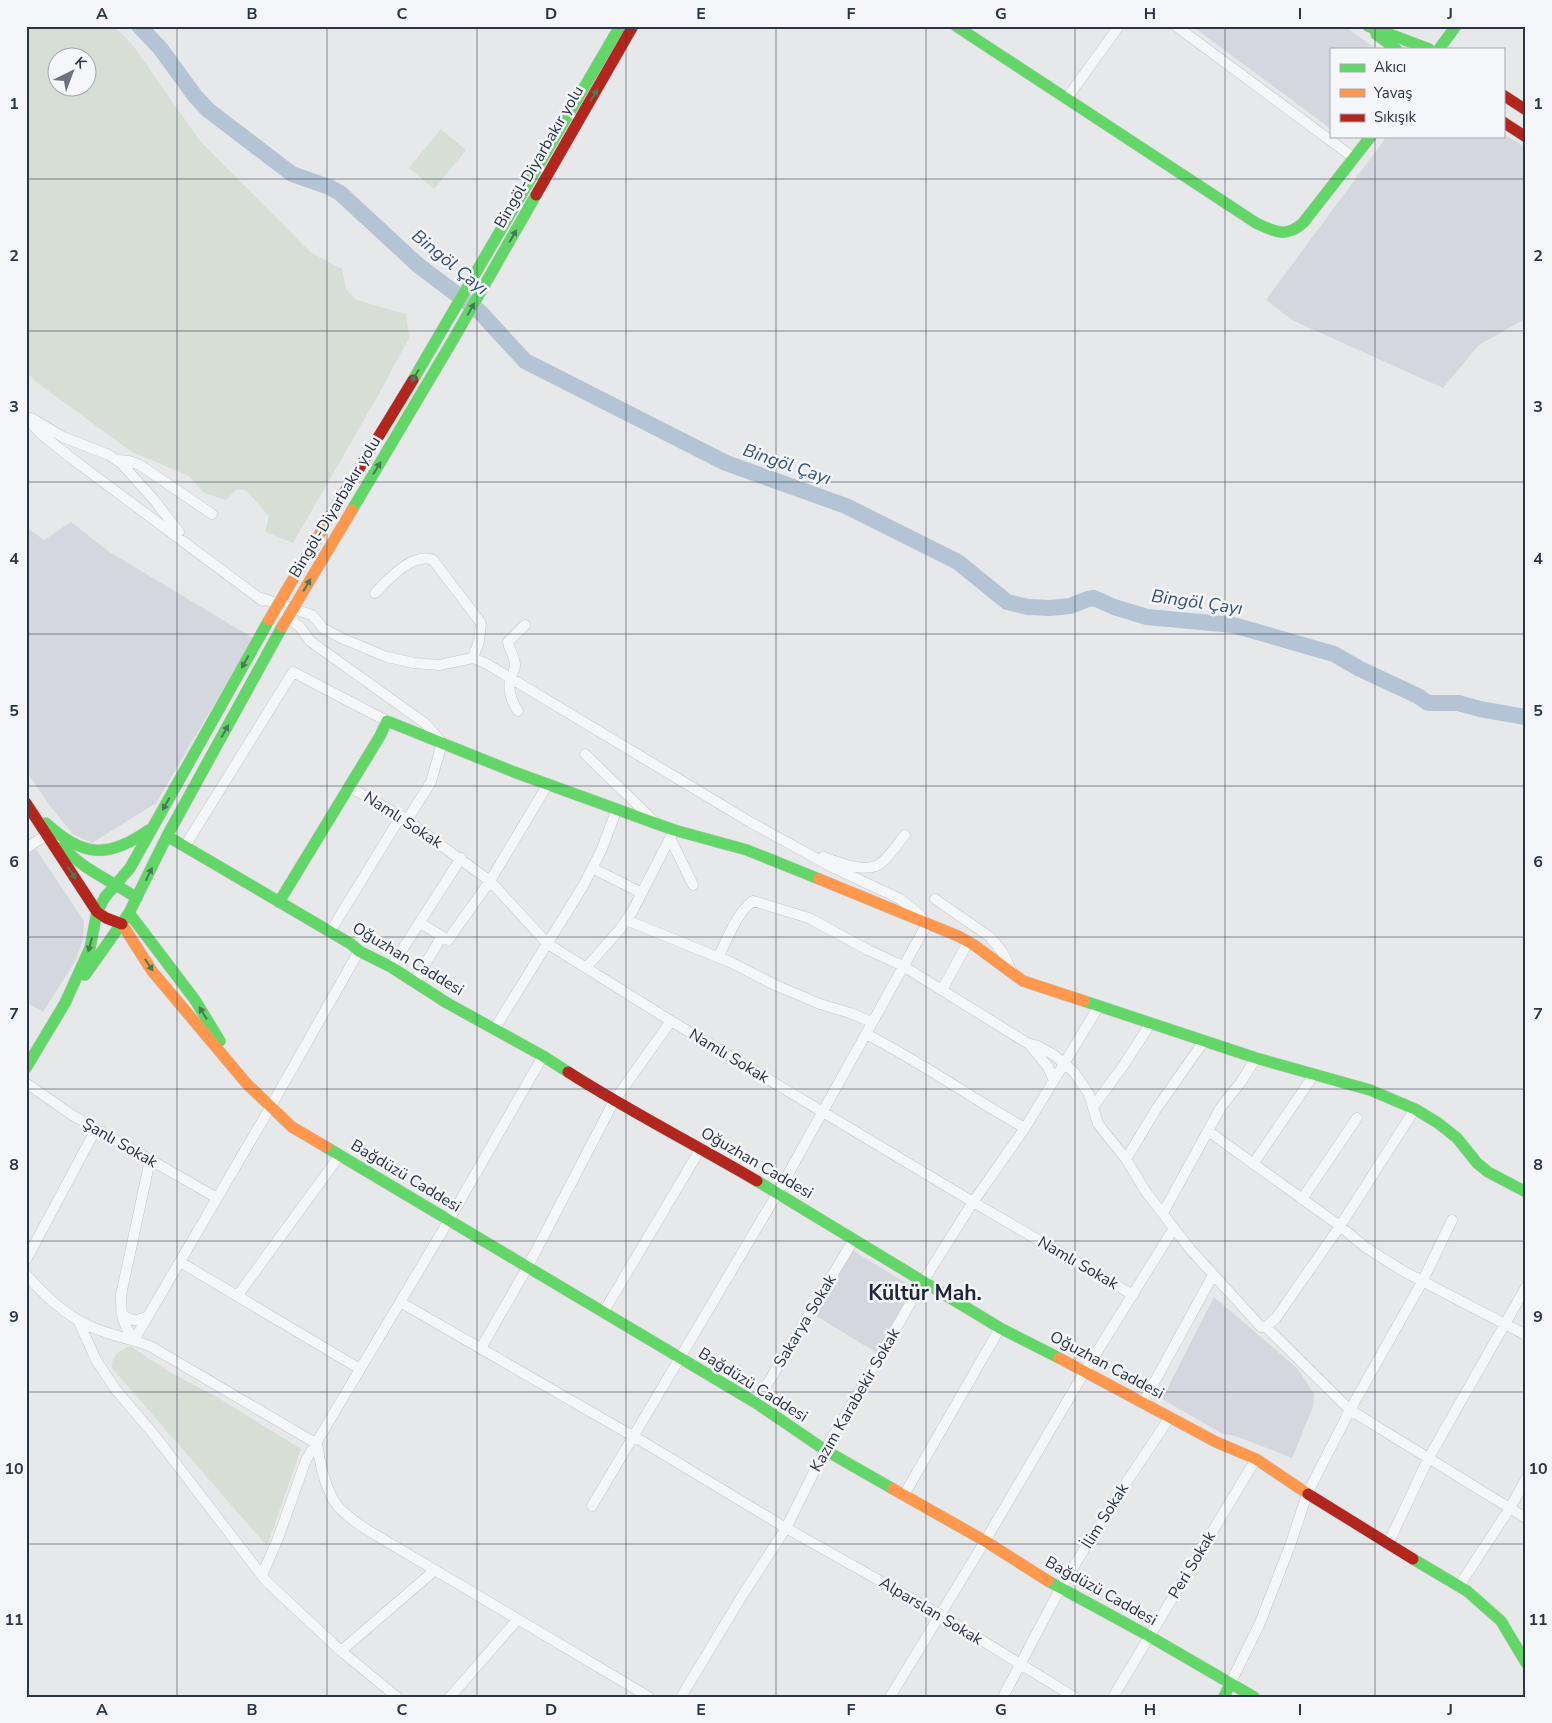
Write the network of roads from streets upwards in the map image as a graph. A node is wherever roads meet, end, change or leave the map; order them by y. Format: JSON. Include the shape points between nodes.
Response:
{"nodes":[{"id":1,"x":620,"y":26,"type":"edge"},
{"id":2,"x":633,"y":26,"type":"edge"},
{"id":3,"x":956,"y":26,"type":"edge"},
{"id":4,"x":1119,"y":26,"type":"edge"},
{"id":5,"x":1176,"y":26,"type":"edge"},
{"id":6,"x":1366,"y":26,"type":"edge"},
{"id":7,"x":1456,"y":26,"type":"edge"},
{"id":8,"x":1395,"y":48,"type":"edge"},
{"id":9,"x":1427,"y":48,"type":"edge"},
{"id":10,"x":1440,"y":48,"type":"edge"},
{"id":11,"x":1504,"y":96,"type":"edge"},
{"id":12,"x":1067,"y":98,"type":"junction"},
{"id":13,"x":1526,"y":110,"type":"edge"},
{"id":14,"x":1504,"y":123,"type":"edge"},
{"id":15,"x":1526,"y":136,"type":"edge"},
{"id":16,"x":1369,"y":138,"type":"edge"},
{"id":17,"x":1354,"y":158,"type":"junction"},
{"id":18,"x":26,"y":416,"type":"edge"},
{"id":19,"x":117,"y":460,"type":"junction"},
{"id":20,"x":212,"y":514,"type":"dead end"},
{"id":21,"x":187,"y":543,"type":"junction"},
{"id":22,"x":375,"y":593,"type":"dead end"},
{"id":23,"x":258,"y":597,"type":"junction"},
{"id":24,"x":524,"y":625,"type":"dead end"},
{"id":25,"x":473,"y":658,"type":"junction"},
{"id":26,"x":510,"y":679,"type":"junction"},
{"id":27,"x":518,"y":711,"type":"dead end"},
{"id":28,"x":388,"y":721,"type":"junction"},
{"id":29,"x":442,"y":743,"type":"junction"},
{"id":30,"x":585,"y":754,"type":"dead end"},
{"id":31,"x":548,"y":784,"type":"junction"},
{"id":32,"x":349,"y":787,"type":"junction"},
{"id":33,"x":26,"y":802,"type":"edge"},
{"id":34,"x":617,"y":809,"type":"junction"},
{"id":35,"x":404,"y":818,"type":"junction"},
{"id":36,"x":658,"y":824,"type":"junction"},
{"id":37,"x":154,"y":826,"type":"junction"},
{"id":38,"x":672,"y":834,"type":"junction"},
{"id":39,"x":47,"y":835,"type":"junction"},
{"id":40,"x":905,"y":835,"type":"dead end"},
{"id":41,"x":168,"y":836,"type":"junction"},
{"id":42,"x":185,"y":846,"type":"junction"},
{"id":43,"x":26,"y":848,"type":"edge"},
{"id":44,"x":801,"y":849,"type":"junction"},
{"id":45,"x":461,"y":858,"type":"junction"},
{"id":46,"x":592,"y":868,"type":"junction"},
{"id":47,"x":490,"y":881,"type":"junction"},
{"id":48,"x":117,"y":884,"type":"junction"},
{"id":49,"x":693,"y":885,"type":"dead end"},
{"id":50,"x":642,"y":893,"type":"junction"},
{"id":51,"x":137,"y":898,"type":"junction"},
{"id":52,"x":935,"y":899,"type":"dead end"},
{"id":53,"x":279,"y":902,"type":"junction"},
{"id":54,"x":97,"y":912,"type":"junction"},
{"id":55,"x":129,"y":913,"type":"junction"},
{"id":56,"x":626,"y":920,"type":"junction"},
{"id":57,"x":420,"y":923,"type":"junction"},
{"id":58,"x":122,"y":924,"type":"junction"},
{"id":59,"x":926,"y":924,"type":"junction"},
{"id":60,"x":330,"y":932,"type":"junction"},
{"id":61,"x":442,"y":936,"type":"junction"},
{"id":62,"x":968,"y":942,"type":"junction"},
{"id":63,"x":548,"y":944,"type":"junction"},
{"id":64,"x":359,"y":951,"type":"junction"},
{"id":65,"x":718,"y":958,"type":"junction"},
{"id":66,"x":902,"y":966,"type":"junction"},
{"id":67,"x":391,"y":967,"type":"junction"},
{"id":68,"x":586,"y":968,"type":"junction"},
{"id":69,"x":1013,"y":975,"type":"junction"},
{"id":70,"x":414,"y":983,"type":"junction"},
{"id":71,"x":942,"y":990,"type":"junction"},
{"id":72,"x":65,"y":1003,"type":"junction"},
{"id":73,"x":1099,"y":1006,"type":"junction"},
{"id":74,"x":671,"y":1021,"type":"junction"},
{"id":75,"x":872,"y":1022,"type":"junction"},
{"id":76,"x":1151,"y":1023,"type":"junction"},
{"id":77,"x":495,"y":1028,"type":"junction"},
{"id":78,"x":866,"y":1034,"type":"junction"},
{"id":79,"x":1204,"y":1041,"type":"junction"},
{"id":80,"x":1027,"y":1043,"type":"junction"},
{"id":81,"x":543,"y":1056,"type":"junction"},
{"id":82,"x":1256,"y":1058,"type":"junction"},
{"id":83,"x":1064,"y":1063,"type":"junction"},
{"id":84,"x":26,"y":1068,"type":"edge"},
{"id":85,"x":1314,"y":1075,"type":"junction"},
{"id":86,"x":1054,"y":1081,"type":"junction"},
{"id":87,"x":26,"y":1084,"type":"edge"},
{"id":88,"x":247,"y":1084,"type":"junction"},
{"id":89,"x":614,"y":1101,"type":"junction"},
{"id":90,"x":271,"y":1106,"type":"junction"},
{"id":91,"x":1093,"y":1107,"type":"junction"},
{"id":92,"x":1415,"y":1109,"type":"junction"},
{"id":93,"x":824,"y":1112,"type":"junction"},
{"id":94,"x":1356,"y":1118,"type":"dead end"},
{"id":95,"x":1025,"y":1128,"type":"junction"},
{"id":96,"x":96,"y":1129,"type":"junction"},
{"id":97,"x":1208,"y":1131,"type":"junction"},
{"id":98,"x":701,"y":1148,"type":"junction"},
{"id":99,"x":340,"y":1155,"type":"junction"},
{"id":100,"x":1126,"y":1159,"type":"junction"},
{"id":101,"x":150,"y":1160,"type":"junction"},
{"id":102,"x":1253,"y":1164,"type":"junction"},
{"id":103,"x":1526,"y":1192,"type":"edge"},
{"id":104,"x":777,"y":1194,"type":"junction"},
{"id":105,"x":217,"y":1198,"type":"junction"},
{"id":106,"x":1302,"y":1198,"type":"junction"},
{"id":107,"x":972,"y":1202,"type":"junction"},
{"id":108,"x":1163,"y":1213,"type":"junction"},
{"id":109,"x":449,"y":1220,"type":"junction"},
{"id":110,"x":1452,"y":1220,"type":"dead end"},
{"id":111,"x":1340,"y":1226,"type":"junction"},
{"id":112,"x":1174,"y":1228,"type":"junction"},
{"id":113,"x":854,"y":1239,"type":"junction"},
{"id":114,"x":26,"y":1260,"type":"edge"},
{"id":115,"x":180,"y":1262,"type":"junction"},
{"id":116,"x":527,"y":1268,"type":"junction"},
{"id":117,"x":26,"y":1274,"type":"edge"},
{"id":118,"x":1213,"y":1275,"type":"junction"},
{"id":119,"x":924,"y":1280,"type":"junction"},
{"id":120,"x":1422,"y":1282,"type":"junction"},
{"id":121,"x":1526,"y":1287,"type":"edge"},
{"id":122,"x":238,"y":1295,"type":"junction"},
{"id":123,"x":1133,"y":1295,"type":"junction"},
{"id":124,"x":400,"y":1302,"type":"junction"},
{"id":125,"x":121,"y":1313,"type":"junction"},
{"id":126,"x":603,"y":1313,"type":"junction"},
{"id":127,"x":148,"y":1316,"type":"junction"},
{"id":128,"x":78,"y":1320,"type":"junction"},
{"id":129,"x":1505,"y":1324,"type":"junction"},
{"id":130,"x":1266,"y":1327,"type":"junction"},
{"id":131,"x":1000,"y":1328,"type":"junction"},
{"id":132,"x":1526,"y":1335,"type":"edge"},
{"id":133,"x":134,"y":1340,"type":"junction"},
{"id":134,"x":481,"y":1348,"type":"junction"},
{"id":135,"x":680,"y":1358,"type":"junction"},
{"id":136,"x":360,"y":1368,"type":"junction"},
{"id":137,"x":1085,"y":1371,"type":"junction"},
{"id":138,"x":1143,"y":1402,"type":"junction"},
{"id":139,"x":756,"y":1403,"type":"junction"},
{"id":140,"x":1350,"y":1410,"type":"junction"},
{"id":141,"x":1170,"y":1417,"type":"junction"},
{"id":142,"x":634,"y":1436,"type":"junction"},
{"id":143,"x":316,"y":1444,"type":"junction"},
{"id":144,"x":825,"y":1450,"type":"junction"},
{"id":145,"x":1256,"y":1459,"type":"junction"},
{"id":146,"x":1428,"y":1459,"type":"junction"},
{"id":147,"x":1526,"y":1479,"type":"edge"},
{"id":148,"x":904,"y":1494,"type":"junction"},
{"id":149,"x":1307,"y":1494,"type":"junction"},
{"id":150,"x":592,"y":1506,"type":"dead end"},
{"id":151,"x":1510,"y":1508,"type":"junction"},
{"id":152,"x":1526,"y":1518,"type":"edge"},
{"id":153,"x":786,"y":1528,"type":"junction"},
{"id":154,"x":985,"y":1541,"type":"junction"},
{"id":155,"x":1388,"y":1544,"type":"junction"},
{"id":156,"x":435,"y":1570,"type":"junction"},
{"id":157,"x":262,"y":1575,"type":"junction"},
{"id":158,"x":1459,"y":1586,"type":"junction"},
{"id":159,"x":1060,"y":1590,"type":"junction"},
{"id":160,"x":939,"y":1614,"type":"junction"},
{"id":161,"x":517,"y":1620,"type":"junction"},
{"id":162,"x":1149,"y":1636,"type":"junction"},
{"id":163,"x":342,"y":1652,"type":"junction"},
{"id":164,"x":1526,"y":1663,"type":"edge"},
{"id":165,"x":1021,"y":1665,"type":"junction"},
{"id":166,"x":1230,"y":1684,"type":"junction"},
{"id":167,"x":397,"y":1697,"type":"edge"},
{"id":168,"x":450,"y":1697,"type":"edge"},
{"id":169,"x":649,"y":1697,"type":"edge"},
{"id":170,"x":681,"y":1697,"type":"edge"},
{"id":171,"x":890,"y":1697,"type":"edge"},
{"id":172,"x":1003,"y":1697,"type":"edge"},
{"id":173,"x":1074,"y":1697,"type":"edge"},
{"id":174,"x":1113,"y":1697,"type":"edge"},
{"id":175,"x":1224,"y":1697,"type":"edge"},
{"id":176,"x":1254,"y":1697,"type":"edge"}],
"edges":[{"from":1,"to":37,"type":"street","name":"Bingöl-Diyarbakır yolu","one_way":true,"bridge":true,"via":[[441,334],[269,620]]},
{"from":41,"to":2,"type":"street","name":"Bingöl-Diyarbakır yolu","one_way":true,"bridge":true,"via":[[282,627],[453,340]]},
{"from":3,"to":12,"type":"street"},
{"from":4,"to":12,"type":"street"},
{"from":5,"to":17,"type":"street"},
{"from":6,"to":8,"type":"street"},
{"from":6,"to":9,"type":"street"},
{"from":7,"to":10,"type":"street"},
{"from":11,"to":13,"type":"street"},
{"from":12,"to":17,"type":"street","via":[[1256,223],[1274,231],[1289,233],[1296,230]]},
{"from":14,"to":15,"type":"street"},
{"from":16,"to":17,"type":"street"},
{"from":18,"to":19,"type":"street","via":[[63,437]]},
{"from":18,"to":21,"type":"street","via":[[40,433]]},
{"from":19,"to":20,"type":"street","via":[[140,465]]},
{"from":19,"to":21,"type":"street","via":[[134,476]]},
{"from":21,"to":23,"type":"street"},
{"from":22,"to":25,"type":"street","via":[[404,567],[419,559],[433,560],[481,623]]},
{"from":23,"to":25,"type":"street","via":[[312,615],[323,628],[387,657],[439,665]]},
{"from":23,"to":29,"type":"street","via":[[300,627],[310,640],[426,724]]},
{"from":24,"to":26,"type":"street","via":[[508,642],[515,660]]},
{"from":25,"to":26,"type":"street"},
{"from":26,"to":27,"type":"street","via":[[511,701]]},
{"from":26,"to":44,"type":"street"},
{"from":28,"to":29,"type":"street"},
{"from":28,"to":32,"type":"street"},
{"from":28,"to":42,"type":"street","via":[[293,672]]},
{"from":29,"to":31,"type":"street"},
{"from":29,"to":35,"type":"street","via":[[431,782]]},
{"from":30,"to":36,"type":"street"},
{"from":31,"to":34,"type":"street"},
{"from":31,"to":47,"type":"street"},
{"from":32,"to":35,"type":"street","name":"Namlı Sokak"},
{"from":32,"to":53,"type":"street"},
{"from":33,"to":37,"type":"street","via":[[55,832],[91,851],[110,850],[137,840]]},
{"from":33,"to":39,"type":"street"},
{"from":33,"to":48,"type":"street","via":[[72,857]]},
{"from":34,"to":36,"type":"street"},
{"from":34,"to":46,"type":"street"},
{"from":35,"to":45,"type":"street","name":"Namlı Sokak"},
{"from":35,"to":60,"type":"street"},
{"from":36,"to":38,"type":"street"},
{"from":37,"to":48,"type":"street","name":"Bingöl-Diyarbakır yolu"},
{"from":38,"to":49,"type":"street"},
{"from":38,"to":50,"type":"street"},
{"from":38,"to":59,"type":"street","via":[[747,850]]},
{"from":39,"to":43,"type":"street"},
{"from":39,"to":54,"type":"street","one_way":true},
{"from":40,"to":44,"type":"street","via":[[877,866],[864,868]]},
{"from":41,"to":42,"type":"street","name":"Oğuzhan Caddesi"},
{"from":51,"to":41,"type":"street","name":"Bingöl-Diyarbakır yolu","one_way":true},
{"from":42,"to":53,"type":"street","name":"Oğuzhan Caddesi"},
{"from":44,"to":59,"type":"street","via":[[832,868],[900,899]]},
{"from":45,"to":47,"type":"street","name":"Namlı Sokak"},
{"from":45,"to":57,"type":"street"},
{"from":46,"to":50,"type":"street"},
{"from":46,"to":63,"type":"street"},
{"from":47,"to":61,"type":"street","via":[[448,940]]},
{"from":47,"to":63,"type":"street","name":"Namlı Sokak"},
{"from":48,"to":51,"type":"street"},
{"from":48,"to":54,"type":"street","name":"Bingöl-Diyarbakır yolu"},
{"from":50,"to":56,"type":"street"},
{"from":51,"to":55,"type":"street","name":"Bingöl-Diyarbakır yolu"},
{"from":52,"to":69,"type":"street","via":[[990,937],[1003,953]]},
{"from":53,"to":60,"type":"street","name":"Oğuzhan Caddesi"},
{"from":54,"to":58,"type":"street"},
{"from":54,"to":72,"type":"street","name":"Bingöl-Diyarbakır yolu","one_way":true,"via":[[90,948]]},
{"from":55,"to":58,"type":"street","name":"Bingöl-Diyarbakır yolu"},
{"from":88,"to":55,"type":"street","one_way":true,"via":[[195,1000]]},
{"from":56,"to":65,"type":"street"},
{"from":56,"to":68,"type":"street"},
{"from":57,"to":61,"type":"street"},
{"from":57,"to":67,"type":"street"},
{"from":58,"to":72,"type":"street","name":"Bingöl-Diyarbakır yolu"},
{"from":58,"to":88,"type":"street","one_way":true,"via":[[152,971]]},
{"from":59,"to":62,"type":"street"},
{"from":59,"to":66,"type":"street"},
{"from":60,"to":64,"type":"street","name":"Oğuzhan Caddesi"},
{"from":61,"to":70,"type":"street"},
{"from":62,"to":69,"type":"street"},
{"from":62,"to":71,"type":"street"},
{"from":63,"to":68,"type":"street","name":"Namlı Sokak"},
{"from":63,"to":77,"type":"street"},
{"from":64,"to":67,"type":"street","name":"Oğuzhan Caddesi"},
{"from":64,"to":90,"type":"street"},
{"from":65,"to":66,"type":"street","via":[[736,921],[754,901],[809,918]]},
{"from":65,"to":75,"type":"street","via":[[820,1004]]},
{"from":66,"to":71,"type":"street"},
{"from":66,"to":75,"type":"street"},
{"from":67,"to":70,"type":"street","name":"Oğuzhan Caddesi"},
{"from":68,"to":74,"type":"street","name":"Namlı Sokak"},
{"from":69,"to":73,"type":"street"},
{"from":70,"to":77,"type":"street","name":"Oğuzhan Caddesi"},
{"from":71,"to":80,"type":"street"},
{"from":72,"to":84,"type":"street","name":"Bingöl-Diyarbakır yolu"},
{"from":73,"to":76,"type":"street"},
{"from":73,"to":83,"type":"street","name":"Kazım Karabekir Sokak"},
{"from":74,"to":89,"type":"street"},
{"from":74,"to":93,"type":"street","name":"Namlı Sokak"},
{"from":75,"to":78,"type":"street"},
{"from":76,"to":79,"type":"street"},
{"from":76,"to":91,"type":"street"},
{"from":77,"to":81,"type":"street","name":"Oğuzhan Caddesi"},
{"from":78,"to":93,"type":"street"},
{"from":78,"to":95,"type":"street"},
{"from":79,"to":82,"type":"street"},
{"from":79,"to":100,"type":"street"},
{"from":80,"to":83,"type":"street","via":[[1038,1046]]},
{"from":80,"to":86,"type":"street","via":[[1048,1068]]},
{"from":81,"to":89,"type":"street","name":"Oğuzhan Caddesi"},
{"from":81,"to":109,"type":"street"},
{"from":82,"to":85,"type":"street"},
{"from":82,"to":97,"type":"street"},
{"from":83,"to":86,"type":"street","name":"Kazım Karabekir Sokak"},
{"from":83,"to":91,"type":"street","via":[[1082,1083]]},
{"from":85,"to":92,"type":"street","via":[[1370,1090]]},
{"from":85,"to":102,"type":"street"},
{"from":86,"to":95,"type":"street","name":"Kazım Karabekir Sokak"},
{"from":87,"to":96,"type":"street","name":"Şanlı Sokak"},
{"from":88,"to":90,"type":"street","name":"Bağdüzü Caddesi"},
{"from":89,"to":98,"type":"street","name":"Oğuzhan Caddesi"},
{"from":89,"to":116,"type":"street"},
{"from":90,"to":99,"type":"street","name":"Bağdüzü Caddesi","via":[[292,1127]]},
{"from":90,"to":105,"type":"street"},
{"from":91,"to":100,"type":"street","via":[[1098,1124]]},
{"from":92,"to":103,"type":"street","via":[[1456,1138],[1488,1172]]},
{"from":92,"to":111,"type":"street"},
{"from":93,"to":104,"type":"street"},
{"from":93,"to":107,"type":"street","name":"Namlı Sokak"},
{"from":94,"to":106,"type":"street"},
{"from":95,"to":107,"type":"street","name":"Kazım Karabekir Sokak"},
{"from":96,"to":101,"type":"street","name":"Şanlı Sokak"},
{"from":96,"to":114,"type":"street"},
{"from":97,"to":102,"type":"street"},
{"from":97,"to":108,"type":"street"},
{"from":98,"to":104,"type":"street","name":"Oğuzhan Caddesi"},
{"from":98,"to":126,"type":"street"},
{"from":99,"to":109,"type":"street","name":"Bağdüzü Caddesi"},
{"from":99,"to":122,"type":"street"},
{"from":100,"to":108,"type":"street"},
{"from":101,"to":105,"type":"street","name":"Şanlı Sokak"},
{"from":101,"to":125,"type":"street","via":[[121,1294]]},
{"from":102,"to":106,"type":"street"},
{"from":104,"to":113,"type":"street","name":"Oğuzhan Caddesi"},
{"from":104,"to":135,"type":"street"},
{"from":105,"to":115,"type":"street"},
{"from":106,"to":111,"type":"street"},
{"from":107,"to":119,"type":"street","name":"Kazım Karabekir Sokak"},
{"from":107,"to":123,"type":"street","name":"Namlı Sokak"},
{"from":108,"to":112,"type":"street"},
{"from":109,"to":116,"type":"street","name":"Bağdüzü Caddesi"},
{"from":109,"to":124,"type":"street"},
{"from":110,"to":120,"type":"street"},
{"from":111,"to":120,"type":"street","via":[[1365,1247]]},
{"from":111,"to":130,"type":"street","via":[[1276,1318]]},
{"from":112,"to":118,"type":"street"},
{"from":112,"to":123,"type":"street"},
{"from":113,"to":119,"type":"street","name":"Oğuzhan Caddesi"},
{"from":113,"to":139,"type":"street","name":"Sakarya Sokak"},
{"from":115,"to":122,"type":"street"},
{"from":115,"to":127,"type":"street"},
{"from":116,"to":126,"type":"street","name":"Bağdüzü Caddesi"},
{"from":116,"to":134,"type":"street"},
{"from":117,"to":128,"type":"street","via":[[55,1305]]},
{"from":118,"to":130,"type":"street","via":[[1254,1321]]},
{"from":118,"to":138,"type":"street"},
{"from":119,"to":131,"type":"street","name":"Oğuzhan Caddesi"},
{"from":119,"to":144,"type":"street","name":"Kazım Karabekir Sokak"},
{"from":120,"to":129,"type":"street"},
{"from":120,"to":140,"type":"street"},
{"from":121,"to":129,"type":"street"},
{"from":122,"to":136,"type":"street"},
{"from":123,"to":137,"type":"street"},
{"from":124,"to":134,"type":"street","name":"Alparslan Sokak"},
{"from":124,"to":136,"type":"street"},
{"from":125,"to":127,"type":"street","via":[[138,1322]]},
{"from":125,"to":133,"type":"street"},
{"from":126,"to":135,"type":"street","name":"Bağdüzü Caddesi"},
{"from":127,"to":133,"type":"street"},
{"from":128,"to":133,"type":"street","via":[[100,1331]]},
{"from":128,"to":157,"type":"street","via":[[96,1360],[116,1390]]},
{"from":129,"to":132,"type":"street"},
{"from":129,"to":146,"type":"street"},
{"from":130,"to":140,"type":"street"},
{"from":131,"to":137,"type":"street","name":"Oğuzhan Caddesi"},
{"from":131,"to":148,"type":"street"},
{"from":133,"to":143,"type":"street","via":[[165,1354]]},
{"from":134,"to":142,"type":"street","name":"Alparslan Sokak"},
{"from":135,"to":139,"type":"street","name":"Bağdüzü Caddesi"},
{"from":135,"to":142,"type":"street"},
{"from":136,"to":143,"type":"street"},
{"from":137,"to":138,"type":"street","name":"Oğuzhan Caddesi"},
{"from":137,"to":154,"type":"street"},
{"from":138,"to":141,"type":"street","name":"Oğuzhan Caddesi"},
{"from":139,"to":144,"type":"street","name":"Bağdüzü Caddesi"},
{"from":140,"to":146,"type":"street"},
{"from":140,"to":149,"type":"street"},
{"from":141,"to":145,"type":"street","name":"Oğuzhan Caddesi"},
{"from":141,"to":159,"type":"street","name":"İlim Sokak"},
{"from":142,"to":150,"type":"street"},
{"from":142,"to":153,"type":"street","name":"Alparslan Sokak"},
{"from":143,"to":156,"type":"street","via":[[334,1501],[346,1514]]},
{"from":143,"to":157,"type":"street","via":[[306,1460]]},
{"from":144,"to":148,"type":"street","name":"Bağdüzü Caddesi"},
{"from":144,"to":153,"type":"street","name":"Kazım Karabekir Sokak"},
{"from":145,"to":149,"type":"street","name":"Oğuzhan Caddesi"},
{"from":145,"to":162,"type":"street","name":"Peri Sokak"},
{"from":146,"to":151,"type":"street"},
{"from":146,"to":155,"type":"street"},
{"from":147,"to":151,"type":"street"},
{"from":148,"to":154,"type":"street","name":"Bağdüzü Caddesi"},
{"from":149,"to":155,"type":"street","name":"Oğuzhan Caddesi"},
{"from":149,"to":166,"type":"street","via":[[1260,1623]]},
{"from":151,"to":152,"type":"street"},
{"from":151,"to":158,"type":"street"},
{"from":153,"to":160,"type":"street","name":"Alparslan Sokak"},
{"from":153,"to":170,"type":"street","name":"Kazım Karabekir Sokak"},
{"from":154,"to":159,"type":"street","name":"Bağdüzü Caddesi"},
{"from":154,"to":160,"type":"street"},
{"from":155,"to":158,"type":"street","name":"Oğuzhan Caddesi"},
{"from":156,"to":161,"type":"street"},
{"from":156,"to":163,"type":"street"},
{"from":157,"to":163,"type":"street"},
{"from":158,"to":164,"type":"street","name":"Oğuzhan Caddesi","via":[[1501,1621]]},
{"from":159,"to":162,"type":"street","name":"Bağdüzü Caddesi"},
{"from":159,"to":165,"type":"street","name":"İlim Sokak"},
{"from":160,"to":165,"type":"street","name":"Alparslan Sokak"},
{"from":160,"to":171,"type":"street"},
{"from":161,"to":168,"type":"street"},
{"from":161,"to":169,"type":"street"},
{"from":162,"to":166,"type":"street","name":"Bağdüzü Caddesi"},
{"from":162,"to":174,"type":"street","name":"Peri Sokak"},
{"from":163,"to":167,"type":"street"},
{"from":165,"to":172,"type":"street","name":"İlim Sokak"},
{"from":165,"to":173,"type":"street","name":"Alparslan Sokak"},
{"from":166,"to":175,"type":"street"},
{"from":166,"to":176,"type":"street","name":"Bağdüzü Caddesi"}]}
